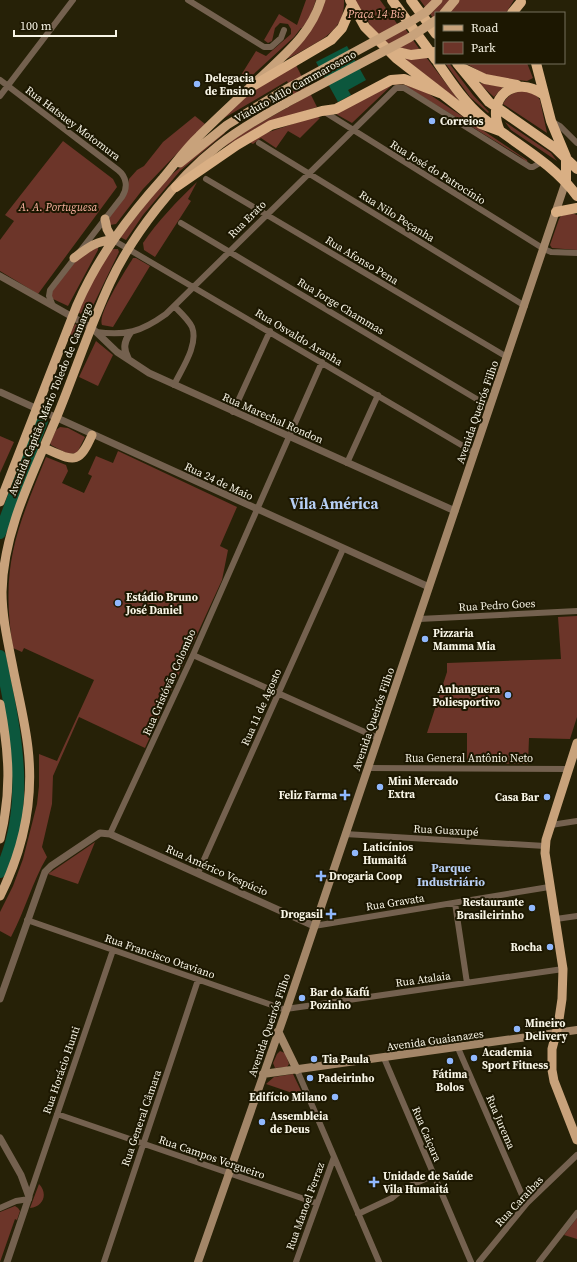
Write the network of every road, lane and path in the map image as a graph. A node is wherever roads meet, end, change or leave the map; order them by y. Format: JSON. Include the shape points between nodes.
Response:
{"nodes":[{"id":1,"x":73,"y":0,"type":"edge"},
{"id":2,"x":321,"y":0,"type":"edge"},
{"id":3,"x":392,"y":0,"type":"edge"},
{"id":4,"x":411,"y":0,"type":"edge"},
{"id":5,"x":438,"y":0,"type":"edge"},
{"id":6,"x":455,"y":0,"type":"edge"},
{"id":7,"x":191,"y":1,"type":"edge"},
{"id":8,"x":521,"y":1,"type":"edge"},
{"id":9,"x":349,"y":2,"type":"edge"},
{"id":10,"x":445,"y":12,"type":"edge"},
{"id":11,"x":513,"y":12,"type":"edge"},
{"id":12,"x":524,"y":12,"type":"edge"},
{"id":13,"x":435,"y":21,"type":"edge"},
{"id":14,"x":284,"y":30,"type":"dead end"},
{"id":15,"x":435,"y":33,"type":"edge"},
{"id":16,"x":388,"y":50,"type":"junction"},
{"id":17,"x":434,"y":55,"type":"edge"},
{"id":18,"x":439,"y":64,"type":"edge"},
{"id":19,"x":458,"y":64,"type":"edge"},
{"id":20,"x":536,"y":64,"type":"edge"},
{"id":21,"x":0,"y":80,"type":"edge"},
{"id":22,"x":8,"y":86,"type":"junction"},
{"id":23,"x":517,"y":86,"type":"junction"},
{"id":24,"x":251,"y":87,"type":"junction"},
{"id":25,"x":440,"y":93,"type":"junction"},
{"id":26,"x":544,"y":95,"type":"junction"},
{"id":27,"x":0,"y":96,"type":"edge"},
{"id":28,"x":495,"y":107,"type":"junction"},
{"id":29,"x":322,"y":111,"type":"junction"},
{"id":30,"x":551,"y":121,"type":"junction"},
{"id":31,"x":352,"y":130,"type":"junction"},
{"id":32,"x":500,"y":131,"type":"junction"},
{"id":33,"x":259,"y":143,"type":"dead end"},
{"id":34,"x":577,"y":143,"type":"edge"},
{"id":35,"x":566,"y":157,"type":"junction"},
{"id":36,"x":543,"y":161,"type":"junction"},
{"id":37,"x":577,"y":169,"type":"edge"},
{"id":38,"x":308,"y":173,"type":"junction"},
{"id":39,"x":165,"y":175,"type":"junction"},
{"id":40,"x":206,"y":179,"type":"dead end"},
{"id":41,"x":566,"y":181,"type":"junction"},
{"id":42,"x":176,"y":187,"type":"junction"},
{"id":43,"x":577,"y":196,"type":"edge"},
{"id":44,"x":577,"y":208,"type":"edge"},
{"id":45,"x":556,"y":212,"type":"junction"},
{"id":46,"x":266,"y":215,"type":"junction"},
{"id":47,"x":105,"y":219,"type":"junction"},
{"id":48,"x":181,"y":223,"type":"dead end"},
{"id":49,"x":113,"y":240,"type":"junction"},
{"id":50,"x":128,"y":249,"type":"junction"},
{"id":51,"x":544,"y":249,"type":"junction"},
{"id":52,"x":229,"y":251,"type":"junction"},
{"id":53,"x":577,"y":253,"type":"edge"},
{"id":54,"x":74,"y":258,"type":"junction"},
{"id":55,"x":0,"y":276,"type":"edge"},
{"id":56,"x":194,"y":286,"type":"junction"},
{"id":57,"x":53,"y":306,"type":"junction"},
{"id":58,"x":174,"y":306,"type":"junction"},
{"id":59,"x":525,"y":306,"type":"junction"},
{"id":60,"x":73,"y":316,"type":"junction"},
{"id":61,"x":94,"y":330,"type":"junction"},
{"id":62,"x":270,"y":331,"type":"junction"},
{"id":63,"x":130,"y":333,"type":"junction"},
{"id":64,"x":507,"y":357,"type":"junction"},
{"id":65,"x":128,"y":358,"type":"junction"},
{"id":66,"x":322,"y":362,"type":"junction"},
{"id":67,"x":174,"y":385,"type":"junction"},
{"id":68,"x":0,"y":392,"type":"edge"},
{"id":69,"x":378,"y":395,"type":"junction"},
{"id":70,"x":490,"y":407,"type":"junction"},
{"id":71,"x":39,"y":410,"type":"junction"},
{"id":72,"x":233,"y":412,"type":"junction"},
{"id":73,"x":54,"y":417,"type":"junction"},
{"id":74,"x":92,"y":435,"type":"junction"},
{"id":75,"x":289,"y":437,"type":"junction"},
{"id":76,"x":44,"y":448,"type":"junction"},
{"id":77,"x":475,"y":453,"type":"junction"},
{"id":78,"x":347,"y":463,"type":"junction"},
{"id":79,"x":0,"y":502,"type":"edge"},
{"id":80,"x":256,"y":510,"type":"junction"},
{"id":81,"x":455,"y":511,"type":"junction"},
{"id":82,"x":343,"y":550,"type":"junction"},
{"id":83,"x":429,"y":587,"type":"junction"},
{"id":84,"x":577,"y":611,"type":"edge"},
{"id":85,"x":419,"y":619,"type":"junction"},
{"id":86,"x":193,"y":654,"type":"junction"},
{"id":87,"x":279,"y":693,"type":"junction"},
{"id":88,"x":0,"y":704,"type":"edge"},
{"id":89,"x":378,"y":738,"type":"junction"},
{"id":90,"x":577,"y":743,"type":"edge"},
{"id":91,"x":368,"y":768,"type":"junction"},
{"id":92,"x":569,"y":769,"type":"junction"},
{"id":93,"x":577,"y":821,"type":"edge"},
{"id":94,"x":551,"y":825,"type":"junction"},
{"id":95,"x":110,"y":834,"type":"junction"},
{"id":96,"x":345,"y":834,"type":"junction"},
{"id":97,"x":0,"y":839,"type":"edge"},
{"id":98,"x":545,"y":846,"type":"junction"},
{"id":99,"x":198,"y":873,"type":"junction"},
{"id":100,"x":549,"y":887,"type":"junction"},
{"id":101,"x":0,"y":896,"type":"edge"},
{"id":102,"x":455,"y":903,"type":"junction"},
{"id":103,"x":577,"y":916,"type":"edge"},
{"id":104,"x":556,"y":919,"type":"junction"},
{"id":105,"x":27,"y":920,"type":"junction"},
{"id":106,"x":314,"y":926,"type":"junction"},
{"id":107,"x":113,"y":950,"type":"junction"},
{"id":108,"x":563,"y":969,"type":"junction"},
{"id":109,"x":198,"y":980,"type":"junction"},
{"id":110,"x":467,"y":983,"type":"junction"},
{"id":111,"x":0,"y":999,"type":"edge"},
{"id":112,"x":286,"y":1010,"type":"junction"},
{"id":113,"x":577,"y":1030,"type":"edge"},
{"id":114,"x":278,"y":1031,"type":"junction"},
{"id":115,"x":557,"y":1033,"type":"junction"},
{"id":116,"x":458,"y":1048,"type":"junction"},
{"id":117,"x":384,"y":1058,"type":"junction"},
{"id":118,"x":297,"y":1070,"type":"junction"},
{"id":119,"x":263,"y":1074,"type":"junction"},
{"id":120,"x":57,"y":1114,"type":"junction"},
{"id":121,"x":0,"y":1138,"type":"edge"},
{"id":122,"x":577,"y":1140,"type":"edge"},
{"id":123,"x":143,"y":1143,"type":"junction"},
{"id":124,"x":577,"y":1156,"type":"edge"},
{"id":125,"x":334,"y":1157,"type":"junction"},
{"id":126,"x":229,"y":1173,"type":"junction"},
{"id":127,"x":434,"y":1175,"type":"junction"},
{"id":128,"x":29,"y":1198,"type":"junction"},
{"id":129,"x":316,"y":1203,"type":"junction"},
{"id":130,"x":528,"y":1203,"type":"junction"},
{"id":131,"x":0,"y":1208,"type":"edge"},
{"id":132,"x":577,"y":1213,"type":"edge"},
{"id":133,"x":358,"y":1214,"type":"junction"},
{"id":134,"x":7,"y":1262,"type":"edge"},
{"id":135,"x":104,"y":1262,"type":"edge"},
{"id":136,"x":198,"y":1262,"type":"edge"},
{"id":137,"x":296,"y":1262,"type":"edge"},
{"id":138,"x":379,"y":1262,"type":"edge"},
{"id":139,"x":471,"y":1262,"type":"edge"},
{"id":140,"x":479,"y":1262,"type":"edge"},
{"id":141,"x":539,"y":1262,"type":"edge"}],
"edges":[{"from":1,"to":22,"type":"street"},
{"from":2,"to":24,"type":"main road","name":"Avenida Capitão Mário Toledo de Camargo","via":[[314,19],[295,46]]},
{"from":3,"to":17,"type":"highway"},
{"from":4,"to":15,"type":"highway"},
{"from":5,"to":39,"type":"main road","name":"Viaduto Milo Cammarosano","bridge":true,"via":[[426,12],[410,22],[281,92],[227,125]]},
{"from":6,"to":10,"type":"main road"},
{"from":7,"to":14,"type":"street","via":[[264,47],[271,47],[281,38]]},
{"from":8,"to":11,"type":"highway"},
{"from":8,"to":12,"type":"highway"},
{"from":9,"to":16,"type":"highway","via":[[365,27]]},
{"from":9,"to":24,"type":"highway","via":[[342,28],[331,40]]},
{"from":13,"to":42,"type":"main road","name":"Viaduto Milo Cammarosano","bridge":true,"via":[[409,38],[253,121],[217,146]]},
{"from":16,"to":17,"type":"highway","via":[[405,55]]},
{"from":16,"to":25,"type":"highway"},
{"from":18,"to":32,"type":"highway","via":[[474,110]]},
{"from":19,"to":23,"type":"highway","via":[[481,78]]},
{"from":19,"to":28,"type":"highway","via":[[479,92]]},
{"from":20,"to":26,"type":"highway"},
{"from":21,"to":22,"type":"street","name":"Rua Hatsuey Motomura"},
{"from":22,"to":27,"type":"street"},
{"from":22,"to":47,"type":"street","name":"Rua Hatsuey Motomura","via":[[123,174],[126,183],[124,194]]},
{"from":23,"to":26,"type":"highway","via":[[529,86]]},
{"from":23,"to":28,"type":"highway","via":[[505,93]]},
{"from":24,"to":39,"type":"main road","name":"Avenida Capitão Mário Toledo de Camargo","via":[[197,138]]},
{"from":25,"to":29,"type":"highway","via":[[411,81],[394,79],[343,106]]},
{"from":25,"to":32,"type":"highway","via":[[481,124]]},
{"from":26,"to":30,"type":"highway"},
{"from":28,"to":32,"type":"highway"},
{"from":28,"to":35,"type":"highway"},
{"from":29,"to":31,"type":"street","name":"Rua José do Patrocínio"},
{"from":29,"to":42,"type":"highway","via":[[271,125]]},
{"from":30,"to":34,"type":"street"},
{"from":30,"to":35,"type":"highway"},
{"from":31,"to":36,"type":"street","name":"Rua Erato","via":[[399,87],[530,167]]},
{"from":31,"to":38,"type":"street","name":"Rua Erato"},
{"from":31,"to":51,"type":"street","name":"Rua José do Patrocínio"},
{"from":32,"to":36,"type":"highway"},
{"from":33,"to":38,"type":"street","name":"Rua Nilo Peçanha"},
{"from":35,"to":37,"type":"highway"},
{"from":35,"to":41,"type":"highway"},
{"from":36,"to":41,"type":"highway"},
{"from":38,"to":46,"type":"street","name":"Rua Erato"},
{"from":38,"to":59,"type":"street","name":"Rua Nilo Peçanha"},
{"from":39,"to":49,"type":"main road","name":"Avenida Capitão Mário Toledo de Camargo","via":[[135,209]]},
{"from":40,"to":46,"type":"street","name":"Rua Afonso Pena"},
{"from":41,"to":43,"type":"highway"},
{"from":41,"to":45,"type":"main road","name":"Avenida Queirós Filho"},
{"from":42,"to":50,"type":"main road","name":"Avenida Capitão Mário Toledo de Camargo","via":[[151,216]]},
{"from":44,"to":45,"type":"highway"},
{"from":45,"to":51,"type":"main road","name":"Avenida Queirós Filho"},
{"from":46,"to":52,"type":"street","name":"Rua Erato"},
{"from":46,"to":64,"type":"street","name":"Rua Afonso Pena"},
{"from":47,"to":49,"type":"main road","via":[[107,230]]},
{"from":47,"to":54,"type":"street","name":"Rua Hatsuey Motomura"},
{"from":48,"to":52,"type":"street","name":"Rua Jorge Chammas"},
{"from":49,"to":50,"type":"street","name":"Rua Osvaldo Aranha"},
{"from":49,"to":54,"type":"main road","via":[[95,244]]},
{"from":49,"to":60,"type":"main road","name":"Avenida Capitão Mário Toledo de Camargo","via":[[91,274]]},
{"from":50,"to":56,"type":"street","name":"Rua Osvaldo Aranha"},
{"from":50,"to":61,"type":"main road","name":"Avenida Capitão Mário Toledo de Camargo","via":[[110,282]]},
{"from":51,"to":53,"type":"street","via":[[551,252]]},
{"from":51,"to":59,"type":"main road","name":"Avenida Queirós Filho"},
{"from":52,"to":56,"type":"street","name":"Rua Erato"},
{"from":52,"to":70,"type":"street","name":"Rua Jorge Chammas"},
{"from":54,"to":57,"type":"street","name":"Rua Hatsuey Motomura","via":[[50,290],[49,296]]},
{"from":55,"to":57,"type":"street","name":"Rua Marechal Rondon"},
{"from":56,"to":58,"type":"street","name":"Rua Erato"},
{"from":56,"to":62,"type":"street","name":"Rua Osvaldo Aranha"},
{"from":57,"to":60,"type":"street","name":"Rua Marechal Rondon"},
{"from":58,"to":63,"type":"street","name":"Rua Erato","via":[[152,324]]},
{"from":58,"to":67,"type":"street","via":[[189,323],[193,338]]},
{"from":59,"to":64,"type":"main road","name":"Avenida Queirós Filho"},
{"from":60,"to":61,"type":"street","name":"Rua Marechal Rondon"},
{"from":60,"to":71,"type":"main road","name":"Avenida Capitão Mário Toledo de Camargo"},
{"from":61,"to":63,"type":"street","name":"Rua Erato","via":[[115,334]]},
{"from":61,"to":65,"type":"street","name":"Rua Marechal Rondon"},
{"from":61,"to":73,"type":"main road","name":"Avenida Capitão Mário Toledo de Camargo"},
{"from":62,"to":66,"type":"street","name":"Rua Osvaldo Aranha"},
{"from":62,"to":72,"type":"street"},
{"from":63,"to":65,"type":"street","via":[[124,344]]},
{"from":64,"to":70,"type":"main road","name":"Avenida Queirós Filho"},
{"from":65,"to":67,"type":"street","name":"Rua Marechal Rondon","via":[[149,373]]},
{"from":66,"to":69,"type":"street","name":"Rua Osvaldo Aranha"},
{"from":66,"to":75,"type":"street","name":"Rua Cristóvão Colombo"},
{"from":67,"to":72,"type":"street","name":"Rua Marechal Rondon"},
{"from":68,"to":71,"type":"street","name":"Rua 24 de Maio"},
{"from":69,"to":77,"type":"street","name":"Rua Osvaldo Aranha"},
{"from":69,"to":78,"type":"street"},
{"from":70,"to":77,"type":"main road","name":"Avenida Queirós Filho"},
{"from":71,"to":73,"type":"street","name":"Rua 24 de Maio"},
{"from":71,"to":79,"type":"main road","name":"Avenida Capitão Mário Toledo de Camargo"},
{"from":72,"to":75,"type":"street","name":"Rua Marechal Rondon"},
{"from":73,"to":74,"type":"street","name":"Rua 24 de Maio"},
{"from":73,"to":76,"type":"main road","name":"Avenida Capitão Mário Toledo de Camargo"},
{"from":74,"to":76,"type":"main road","via":[[85,451],[76,458],[67,458]]},
{"from":74,"to":80,"type":"street","name":"Rua 24 de Maio"},
{"from":75,"to":78,"type":"street","name":"Rua Marechal Rondon"},
{"from":75,"to":80,"type":"street","name":"Rua Cristóvão Colombo"},
{"from":76,"to":101,"type":"main road","name":"Avenida Capitão Mário Toledo de Camargo","via":[[15,519],[3,575],[4,614],[28,746],[29,777],[27,812],[20,845]]},
{"from":77,"to":81,"type":"main road","name":"Avenida Queirós Filho"},
{"from":78,"to":81,"type":"street","name":"Rua Marechal Rondon"},
{"from":80,"to":82,"type":"street","name":"Rua 24 de Maio"},
{"from":80,"to":86,"type":"street","name":"Rua Cristóvão Colombo"},
{"from":81,"to":83,"type":"main road","name":"Avenida Queirós Filho"},
{"from":82,"to":83,"type":"street","name":"Rua 24 de Maio"},
{"from":82,"to":87,"type":"street","name":"Rua 11 de Agosto"},
{"from":83,"to":85,"type":"main road","name":"Avenida Queirós Filho"},
{"from":84,"to":85,"type":"street","name":"Rua Pedro Goes"},
{"from":85,"to":89,"type":"main road","name":"Avenida Queirós Filho"},
{"from":86,"to":87,"type":"street"},
{"from":86,"to":95,"type":"street","name":"Rua Cristóvão Colombo"},
{"from":87,"to":89,"type":"street"},
{"from":87,"to":99,"type":"street","name":"Rua 11 de Agosto"},
{"from":88,"to":97,"type":"main road","via":[[9,764],[7,805]]},
{"from":89,"to":91,"type":"main road","name":"Avenida Queirós Filho"},
{"from":90,"to":92,"type":"main road"},
{"from":91,"to":92,"type":"street","name":"Rua General Antônio Neto"},
{"from":91,"to":96,"type":"main road","name":"Avenida Queirós Filho"},
{"from":92,"to":94,"type":"main road"},
{"from":93,"to":94,"type":"street"},
{"from":94,"to":98,"type":"main road"},
{"from":95,"to":99,"type":"street","name":"Rua Américo Vespúcio"},
{"from":95,"to":105,"type":"street","via":[[100,833],[49,867],[43,876]]},
{"from":96,"to":98,"type":"street","name":"Rua Guaxupé"},
{"from":96,"to":106,"type":"main road","name":"Avenida Queirós Filho"},
{"from":98,"to":100,"type":"main road"},
{"from":99,"to":106,"type":"street","name":"Rua Américo Vespúcio"},
{"from":100,"to":102,"type":"street","name":"Rua Gravata"},
{"from":100,"to":104,"type":"main road"},
{"from":102,"to":106,"type":"street","name":"Rua Gravata"},
{"from":102,"to":110,"type":"street"},
{"from":103,"to":104,"type":"street"},
{"from":104,"to":108,"type":"main road"},
{"from":105,"to":107,"type":"street","name":"Rua Francisco Otaviano"},
{"from":105,"to":111,"type":"street"},
{"from":106,"to":112,"type":"main road","name":"Avenida Queirós Filho"},
{"from":107,"to":109,"type":"street","name":"Rua Francisco Otaviano"},
{"from":107,"to":120,"type":"street","name":"Rua Horácio Hunti"},
{"from":108,"to":110,"type":"street","name":"Rua Atalaia"},
{"from":108,"to":115,"type":"main road"},
{"from":109,"to":112,"type":"street","name":"Rua Francisco Otaviano"},
{"from":109,"to":123,"type":"street","name":"Rua General Câmara"},
{"from":110,"to":112,"type":"street","name":"Rua Atalaia"},
{"from":112,"to":114,"type":"main road","name":"Avenida Queirós Filho"},
{"from":113,"to":115,"type":"main road","name":"Avenida Guaianazes"},
{"from":114,"to":118,"type":"main road"},
{"from":114,"to":119,"type":"main road","name":"Avenida Queirós Filho"},
{"from":115,"to":116,"type":"main road","name":"Avenida Guaianazes"},
{"from":115,"to":122,"type":"main road","via":[[551,1057],[552,1075]]},
{"from":116,"to":117,"type":"main road","name":"Avenida Guaianazes"},
{"from":116,"to":130,"type":"street","name":"Rua Jurema","via":[[522,1195]]},
{"from":117,"to":118,"type":"main road","name":"Avenida Guaianazes"},
{"from":117,"to":127,"type":"street","name":"Rua Caiçara"},
{"from":118,"to":119,"type":"main road","name":"Avenida Guaianazes"},
{"from":118,"to":125,"type":"street"},
{"from":119,"to":126,"type":"main road","name":"Avenida Queirós Filho"},
{"from":120,"to":123,"type":"street","name":"Rua Campos Vergueiro"},
{"from":120,"to":128,"type":"street","name":"Rua Horácio Hunti"},
{"from":121,"to":128,"type":"street","via":[[22,1175]]},
{"from":123,"to":126,"type":"street","name":"Rua Campos Vergueiro"},
{"from":123,"to":135,"type":"street","name":"Rua General Câmara"},
{"from":124,"to":130,"type":"street","name":"Rua Caraíbas"},
{"from":125,"to":129,"type":"street","name":"Rua Manoel Ferraz"},
{"from":125,"to":133,"type":"street"},
{"from":126,"to":129,"type":"street","name":"Rua Campos Vergueiro"},
{"from":126,"to":136,"type":"main road","name":"Avenida Queirós Filho"},
{"from":127,"to":133,"type":"street"},
{"from":127,"to":139,"type":"street","name":"Rua Caiçara"},
{"from":128,"to":131,"type":"street"},
{"from":128,"to":134,"type":"street"},
{"from":129,"to":137,"type":"street","name":"Rua Manoel Ferraz"},
{"from":130,"to":140,"type":"street","name":"Rua Caraíbas"},
{"from":132,"to":141,"type":"street"},
{"from":133,"to":138,"type":"street"}]}
